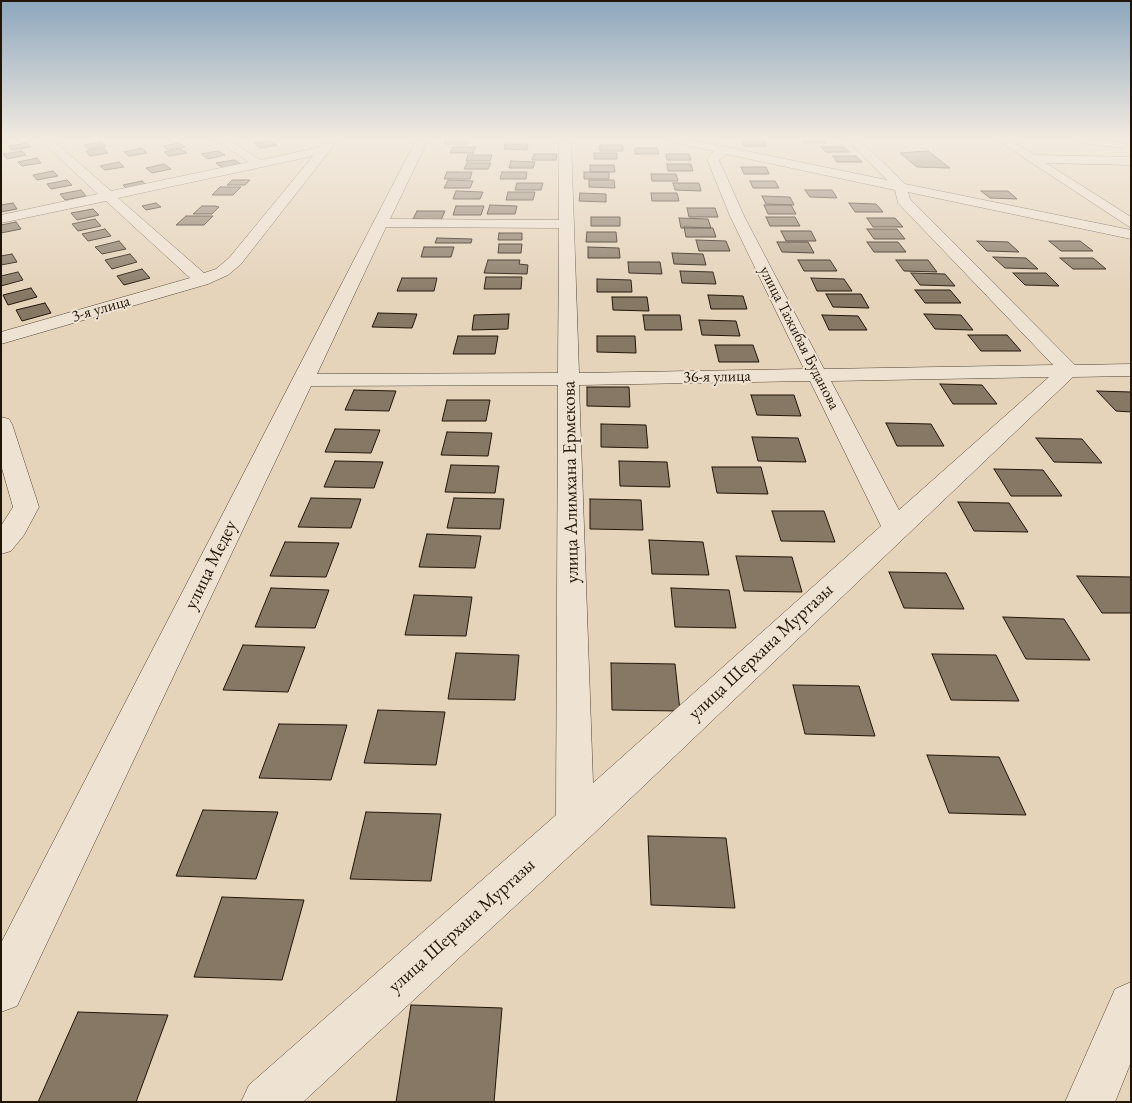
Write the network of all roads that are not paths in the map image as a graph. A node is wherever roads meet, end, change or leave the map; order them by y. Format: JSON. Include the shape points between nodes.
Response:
{"nodes":[{"id":1,"x":104,"y":191,"type":"edge"},
{"id":2,"x":135,"y":191,"type":"edge"},
{"id":3,"x":291,"y":191,"type":"edge"},
{"id":4,"x":397,"y":191,"type":"edge"},
{"id":5,"x":566,"y":191,"type":"edge"},
{"id":6,"x":726,"y":191,"type":"edge"},
{"id":7,"x":902,"y":191,"type":"edge"},
{"id":8,"x":922,"y":191,"type":"edge"},
{"id":9,"x":1081,"y":191,"type":"edge"},
{"id":10,"x":110,"y":197,"type":"junction"},
{"id":11,"x":1,"y":219,"type":"edge"},
{"id":12,"x":381,"y":223,"type":"junction"},
{"id":13,"x":566,"y":224,"type":"junction"},
{"id":14,"x":1131,"y":224,"type":"edge"},
{"id":15,"x":1131,"y":235,"type":"edge"},
{"id":16,"x":202,"y":280,"type":"junction"},
{"id":17,"x":1,"y":338,"type":"edge"},
{"id":18,"x":1068,"y":370,"type":"junction"},
{"id":19,"x":1131,"y":370,"type":"edge"},
{"id":20,"x":818,"y":375,"type":"junction"},
{"id":21,"x":570,"y":379,"type":"junction"},
{"id":22,"x":302,"y":380,"type":"junction"},
{"id":23,"x":1,"y":424,"type":"edge"},
{"id":24,"x":896,"y":528,"type":"junction"},
{"id":25,"x":1,"y":544,"type":"edge"},
{"id":26,"x":575,"y":824,"type":"junction"},
{"id":27,"x":1,"y":990,"type":"edge"},
{"id":28,"x":1131,"y":1005,"type":"edge"},
{"id":29,"x":266,"y":1102,"type":"edge"},
{"id":30,"x":1090,"y":1102,"type":"edge"}],
"edges":[{"from":1,"to":10,"type":"street"},
{"from":2,"to":10,"type":"street"},
{"from":3,"to":16,"type":"street","via":[[235,261],[222,272]]},
{"from":4,"to":12,"type":"street","name":"улица Медеу"},
{"from":5,"to":13,"type":"street","name":"улица Алимхана Ермекова"},
{"from":6,"to":20,"type":"street","name":"улица Тажибая Буданова"},
{"from":7,"to":18,"type":"street","via":[[903,200]]},
{"from":8,"to":15,"type":"street"},
{"from":9,"to":14,"type":"street"},
{"from":10,"to":11,"type":"street"},
{"from":10,"to":16,"type":"street"},
{"from":12,"to":13,"type":"street"},
{"from":12,"to":22,"type":"street","name":"улица Медеу"},
{"from":13,"to":21,"type":"street","name":"улица Алимхана Ермекова"},
{"from":16,"to":17,"type":"street","name":"3-я улица"},
{"from":18,"to":19,"type":"street","name":"36-я улица"},
{"from":18,"to":20,"type":"street","name":"36-я улица"},
{"from":18,"to":24,"type":"street","name":"улица Шерхана Муртазы"},
{"from":20,"to":21,"type":"street","name":"36-я улица"},
{"from":20,"to":24,"type":"street","name":"улица Тажибая Буданова"},
{"from":21,"to":22,"type":"street","name":"36-я улица"},
{"from":21,"to":26,"type":"street","name":"улица Алимхана Ермекова"},
{"from":22,"to":27,"type":"street","name":"улица Медеу"},
{"from":23,"to":25,"type":"street","via":[[26,507],[15,528]]},
{"from":24,"to":26,"type":"street","name":"улица Шерхана Муртазы"},
{"from":26,"to":29,"type":"street","name":"улица Шерхана Муртазы"},
{"from":28,"to":30,"type":"street"}]}
